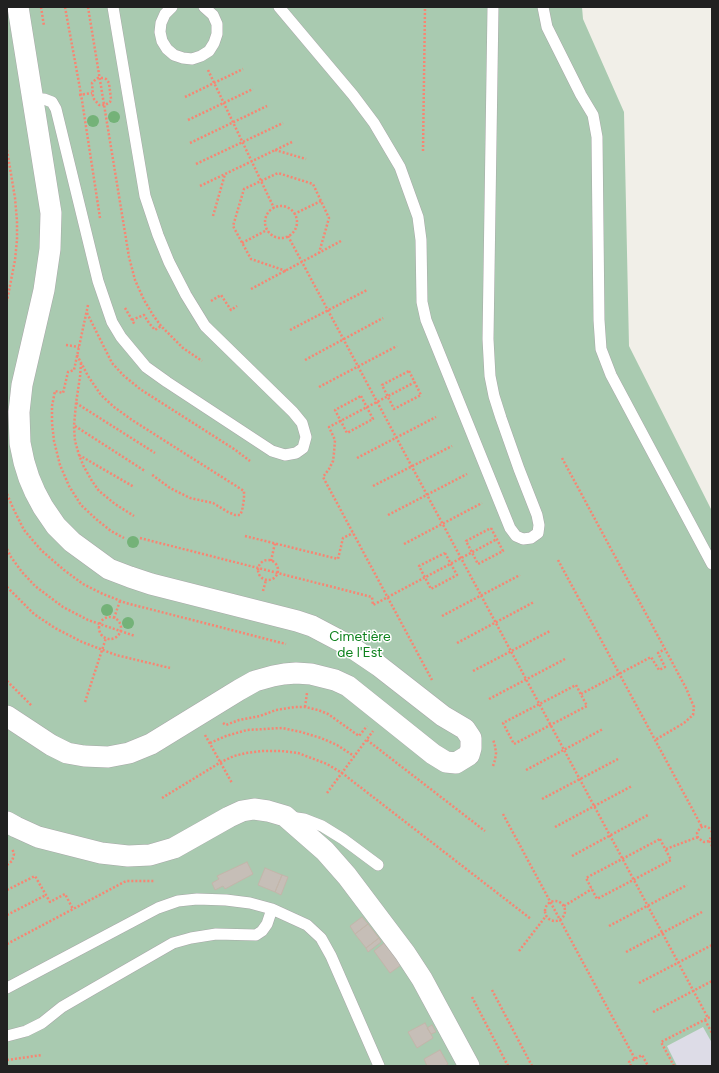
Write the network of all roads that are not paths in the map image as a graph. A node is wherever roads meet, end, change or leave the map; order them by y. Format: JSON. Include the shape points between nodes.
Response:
{"nodes":[{"id":1,"x":18,"y":7,"type":"edge"},
{"id":2,"x":113,"y":7,"type":"edge"},
{"id":3,"x":172,"y":7,"type":"edge"},
{"id":4,"x":204,"y":7,"type":"edge"},
{"id":5,"x":279,"y":7,"type":"edge"},
{"id":6,"x":493,"y":7,"type":"edge"},
{"id":7,"x":543,"y":7,"type":"edge"},
{"id":8,"x":33,"y":100,"type":"junction"},
{"id":9,"x":712,"y":564,"type":"edge"},
{"id":10,"x":7,"y":716,"type":"edge"},
{"id":11,"x":285,"y":816,"type":"junction"},
{"id":12,"x":7,"y":822,"type":"edge"},
{"id":13,"x":378,"y":865,"type":"dead end"},
{"id":14,"x":272,"y":910,"type":"junction"},
{"id":15,"x":7,"y":988,"type":"edge"},
{"id":16,"x":7,"y":1036,"type":"edge"},
{"id":17,"x":379,"y":1066,"type":"edge"},
{"id":18,"x":469,"y":1066,"type":"edge"}],
"edges":[{"from":1,"to":8,"type":"street"},
{"from":2,"to":8,"type":"lane","via":[[145,196],[169,262],[205,326],[294,412],[302,423],[306,437],[303,448],[296,453],[285,455],[272,451],[146,367],[121,337],[107,310],[98,281],[56,109],[52,102],[44,99]]},
{"from":3,"to":4,"type":"lane","via":[[161,23],[162,41],[174,55],[192,59],[209,51],[217,34],[217,24],[213,15]]},
{"from":5,"to":6,"type":"lane","via":[[353,94],[400,167],[418,217],[422,302],[426,320],[510,528],[516,536],[523,539],[531,538],[538,533],[537,515],[501,418],[490,376],[488,339]]},
{"from":7,"to":9,"type":"lane","via":[[547,27],[593,115],[597,137],[601,349],[611,375]]},
{"from":8,"to":10,"type":"street","via":[[51,213],[50,249],[44,290],[22,385],[19,428],[28,478],[43,507],[56,526],[72,542],[109,569],[151,584],[297,621],[348,645],[443,716],[465,729],[471,738],[471,748],[469,755],[456,763],[446,762],[378,718],[348,686],[312,674],[296,673],[255,681],[151,744],[129,753],[108,757],[67,753]]},
{"from":11,"to":12,"type":"street","via":[[268,810],[242,811],[174,848],[128,856],[101,853],[38,837]]},
{"from":11,"to":13,"type":"lane","via":[[304,819],[322,826]]},
{"from":11,"to":18,"type":"street","via":[[325,851],[347,876],[405,953]]},
{"from":14,"to":15,"type":"lane","via":[[250,903],[226,900],[178,901],[158,908]]},
{"from":14,"to":16,"type":"lane","via":[[267,924],[256,935],[216,934],[173,943],[93,989],[42,1023]]},
{"from":14,"to":17,"type":"lane","via":[[307,925],[321,938]]}]}
